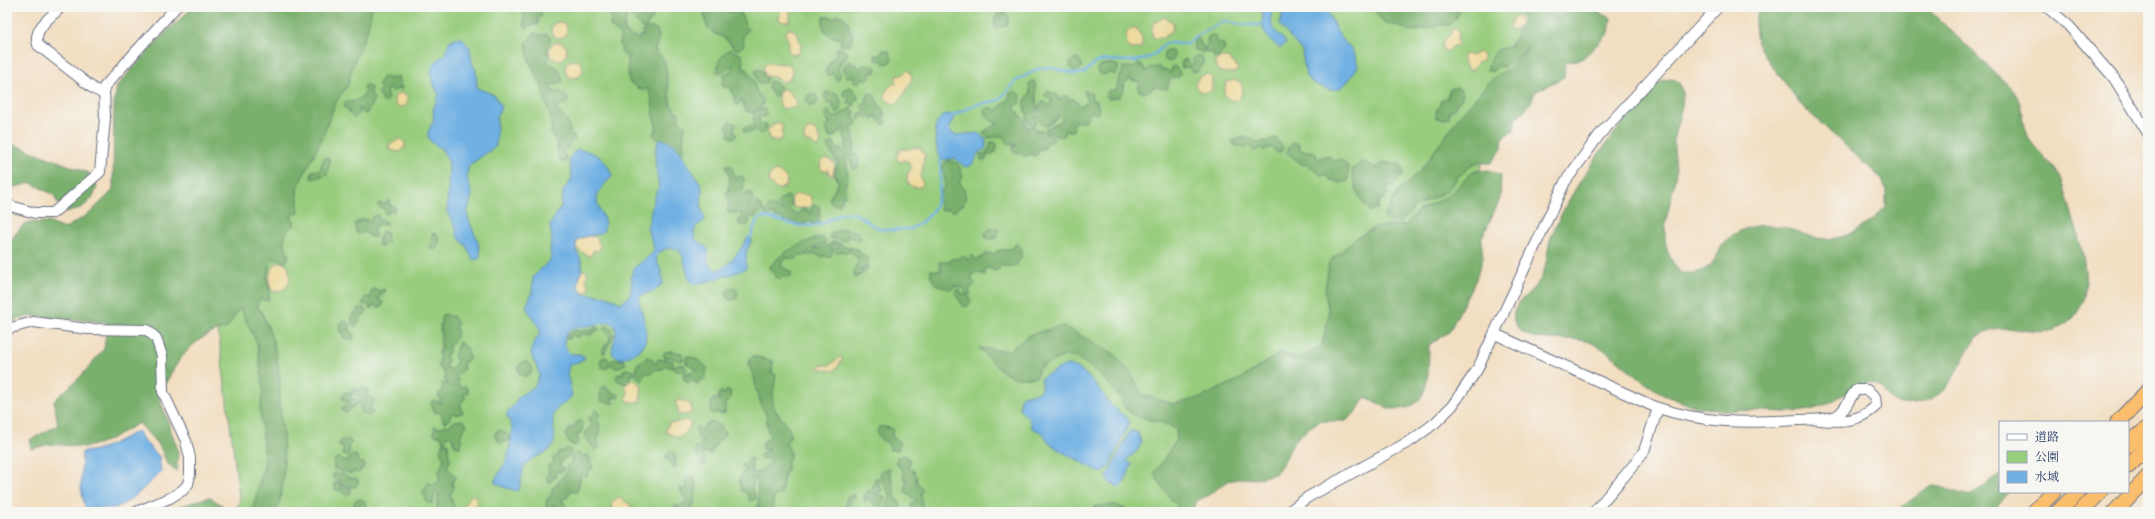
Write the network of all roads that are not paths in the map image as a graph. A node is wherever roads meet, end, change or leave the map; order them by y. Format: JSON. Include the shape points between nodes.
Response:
{"nodes":[{"id":1,"x":61,"y":7,"type":"edge"},
{"id":2,"x":176,"y":7,"type":"edge"},
{"id":3,"x":1718,"y":7,"type":"edge"},
{"id":4,"x":2047,"y":7,"type":"edge"},
{"id":5,"x":104,"y":94,"type":"junction"},
{"id":6,"x":2148,"y":133,"type":"edge"},
{"id":7,"x":7,"y":205,"type":"edge"},
{"id":8,"x":7,"y":328,"type":"edge"},
{"id":9,"x":1495,"y":334,"type":"junction"},
{"id":10,"x":2148,"y":391,"type":"edge"},
{"id":11,"x":1658,"y":408,"type":"junction"},
{"id":12,"x":1819,"y":420,"type":"junction"},
{"id":13,"x":2119,"y":421,"type":"edge"},
{"id":14,"x":2146,"y":439,"type":"edge"},
{"id":15,"x":2129,"y":445,"type":"edge"},
{"id":16,"x":2129,"y":464,"type":"edge"},
{"id":17,"x":2148,"y":477,"type":"edge"},
{"id":18,"x":2052,"y":493,"type":"edge"},
{"id":19,"x":2077,"y":493,"type":"edge"},
{"id":20,"x":2099,"y":493,"type":"edge"},
{"id":21,"x":136,"y":512,"type":"edge"},
{"id":22,"x":1288,"y":512,"type":"edge"},
{"id":23,"x":1594,"y":512,"type":"edge"},
{"id":24,"x":2034,"y":512,"type":"edge"},
{"id":25,"x":2058,"y":512,"type":"edge"},
{"id":26,"x":2080,"y":512,"type":"edge"},
{"id":27,"x":2115,"y":512,"type":"edge"}],
"edges":[{"from":1,"to":5,"type":"street","via":[[40,29],[36,39],[38,45]]},
{"from":2,"to":5,"type":"street","via":[[104,87]]},
{"from":3,"to":9,"type":"street","via":[[1600,134],[1565,182]]},
{"from":4,"to":6,"type":"street","via":[[2069,26],[2114,78]]},
{"from":5,"to":7,"type":"street","via":[[99,174],[53,213],[34,212]]},
{"from":8,"to":21,"type":"street","via":[[33,322],[101,330],[147,330],[156,338],[162,356],[163,392],[186,441],[190,474],[188,484],[183,490]]},
{"from":9,"to":11,"type":"street"},
{"from":9,"to":22,"type":"street","via":[[1478,370],[1463,392],[1435,423],[1412,440],[1308,497]]},
{"from":10,"to":13,"type":"highway"},
{"from":11,"to":12,"type":"street","via":[[1729,422]]},
{"from":11,"to":23,"type":"street","via":[[1644,451]]},
{"from":12,"to":12,"type":"street","via":[[1836,416],[1844,410],[1856,390],[1867,390],[1875,397],[1876,406],[1862,417],[1834,421]]},
{"from":14,"to":15,"type":"highway"},
{"from":14,"to":16,"type":"highway"},
{"from":17,"to":27,"type":"highway"},
{"from":18,"to":24,"type":"highway"},
{"from":19,"to":25,"type":"highway"},
{"from":20,"to":26,"type":"highway"}]}
